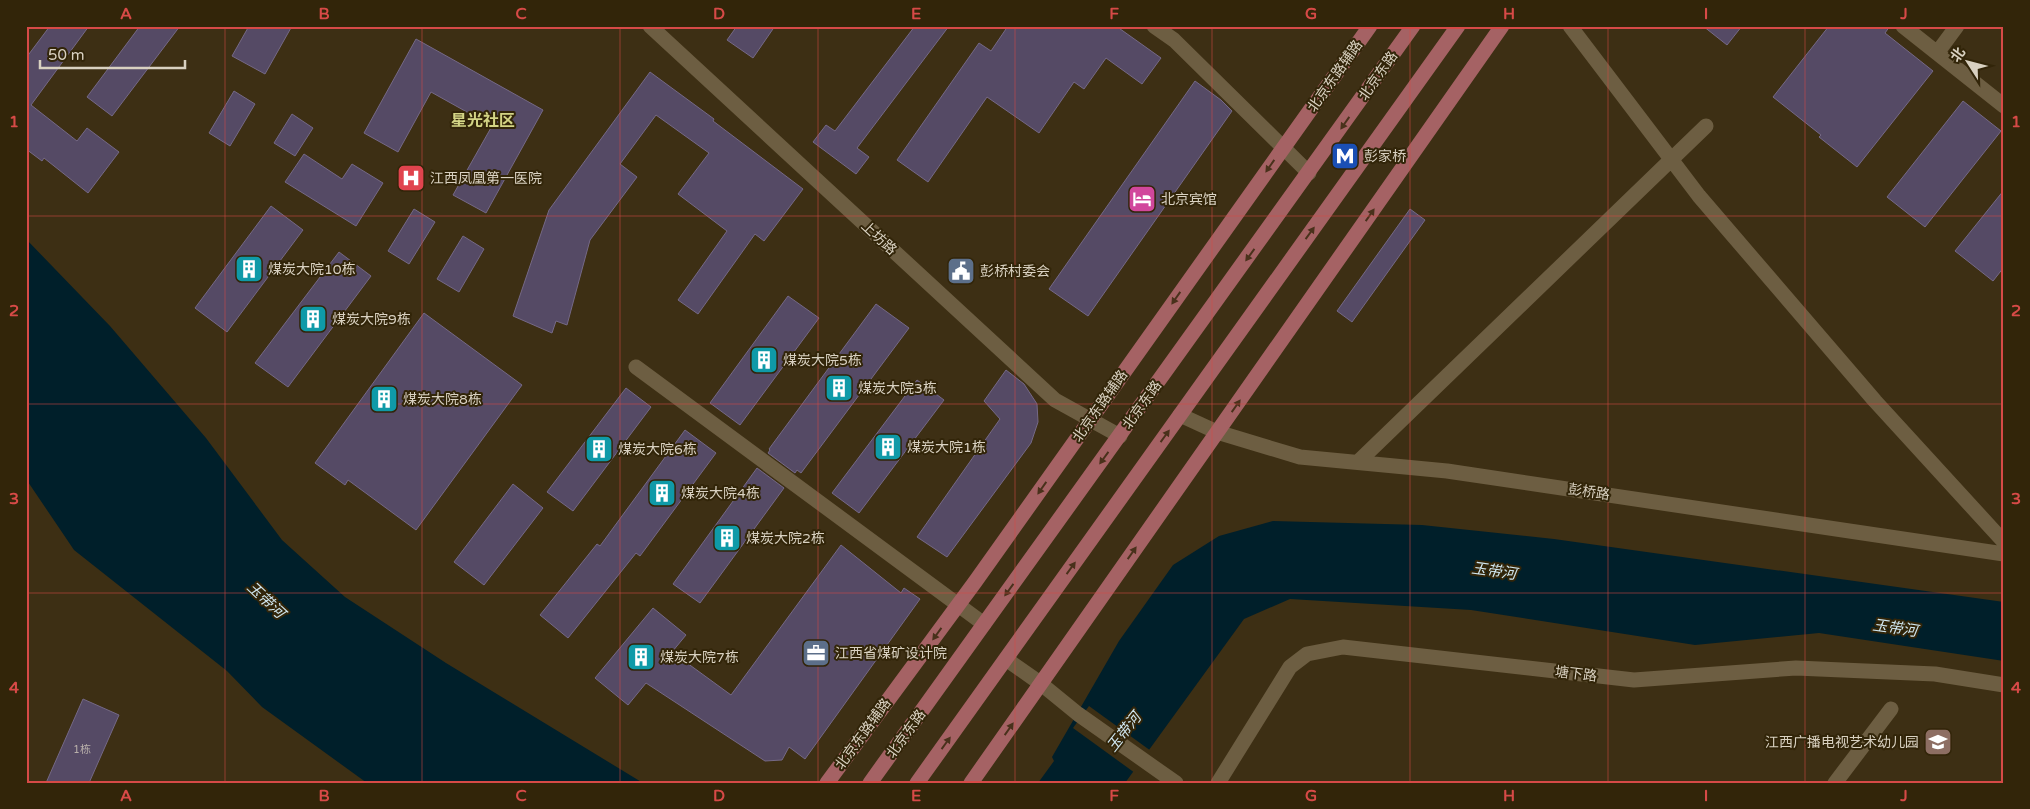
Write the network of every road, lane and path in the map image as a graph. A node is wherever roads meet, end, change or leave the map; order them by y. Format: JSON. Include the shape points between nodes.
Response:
{"nodes":[{"id":1,"x":650,"y":26,"type":"edge"},
{"id":2,"x":1154,"y":26,"type":"edge"},
{"id":3,"x":1370,"y":26,"type":"edge"},
{"id":4,"x":1413,"y":26,"type":"edge"},
{"id":5,"x":1458,"y":26,"type":"edge"},
{"id":6,"x":1502,"y":26,"type":"edge"},
{"id":7,"x":1570,"y":26,"type":"edge"},
{"id":8,"x":1903,"y":26,"type":"edge"},
{"id":9,"x":1957,"y":26,"type":"edge"},
{"id":10,"x":1937,"y":53,"type":"junction"},
{"id":11,"x":2004,"y":106,"type":"edge"},
{"id":12,"x":1706,"y":126,"type":"dead end"},
{"id":13,"x":1283,"y":148,"type":"junction"},
{"id":14,"x":1671,"y":159,"type":"junction"},
{"id":15,"x":1309,"y":173,"type":"junction"},
{"id":16,"x":636,"y":366,"type":"dead end"},
{"id":17,"x":1180,"y":415,"type":"junction"},
{"id":18,"x":1090,"y":420,"type":"junction"},
{"id":19,"x":1217,"y":432,"type":"junction"},
{"id":20,"x":1120,"y":436,"type":"junction"},
{"id":21,"x":1358,"y":462,"type":"junction"},
{"id":22,"x":2004,"y":542,"type":"edge"},
{"id":23,"x":2004,"y":554,"type":"edge"},
{"id":24,"x":958,"y":605,"type":"junction"},
{"id":25,"x":984,"y":624,"type":"junction"},
{"id":26,"x":1006,"y":659,"type":"junction"},
{"id":27,"x":1040,"y":683,"type":"junction"},
{"id":28,"x":2004,"y":685,"type":"edge"},
{"id":29,"x":1891,"y":709,"type":"dead end"},
{"id":30,"x":1176,"y":782,"type":"edge"},
{"id":31,"x":827,"y":783,"type":"edge"},
{"id":32,"x":870,"y":783,"type":"edge"},
{"id":33,"x":917,"y":783,"type":"edge"},
{"id":34,"x":970,"y":783,"type":"edge"},
{"id":35,"x":1218,"y":783,"type":"edge"},
{"id":36,"x":1835,"y":783,"type":"edge"}],
"edges":[{"from":1,"to":18,"type":"street","name":"上坊路","via":[[1055,400]]},
{"from":2,"to":13,"type":"street","via":[[1174,40]]},
{"from":3,"to":13,"type":"main road","name":"北京东路辅路"},
{"from":4,"to":15,"type":"main road","name":"北京东路","one_way":true},
{"from":17,"to":5,"type":"main road","one_way":true},
{"from":19,"to":6,"type":"main road","one_way":true},
{"from":7,"to":14,"type":"street"},
{"from":8,"to":10,"type":"street"},
{"from":9,"to":10,"type":"street"},
{"from":10,"to":11,"type":"street"},
{"from":12,"to":14,"type":"street"},
{"from":13,"to":15,"type":"street"},
{"from":13,"to":18,"type":"main road","name":"北京东路辅路","one_way":true},
{"from":14,"to":21,"type":"street"},
{"from":14,"to":22,"type":"street","via":[[1875,401]]},
{"from":15,"to":20,"type":"main road","name":"北京东路","one_way":true},
{"from":16,"to":24,"type":"street"},
{"from":17,"to":19,"type":"street","name":"彭桥路"},
{"from":26,"to":17,"type":"main road","one_way":true},
{"from":18,"to":20,"type":"street","name":"上坊路"},
{"from":18,"to":24,"type":"main road","name":"北京东路辅路","one_way":true},
{"from":19,"to":21,"type":"street","name":"彭桥路","via":[[1300,457]]},
{"from":27,"to":19,"type":"main road","one_way":true},
{"from":20,"to":25,"type":"main road","name":"北京东路","one_way":true},
{"from":21,"to":23,"type":"street","name":"彭桥路","via":[[1447,471]]},
{"from":24,"to":25,"type":"street"},
{"from":24,"to":31,"type":"main road","name":"北京东路辅路","one_way":true},
{"from":25,"to":32,"type":"main road","name":"北京东路"},
{"from":26,"to":27,"type":"street"},
{"from":33,"to":26,"type":"main road","one_way":true},
{"from":27,"to":30,"type":"street","via":[[1078,714]]},
{"from":34,"to":27,"type":"main road","one_way":true},
{"from":28,"to":35,"type":"street","name":"塘下路","via":[[1935,674],[1796,668],[1634,680],[1343,647],[1307,654],[1290,667]]},
{"from":29,"to":36,"type":"street"}]}
